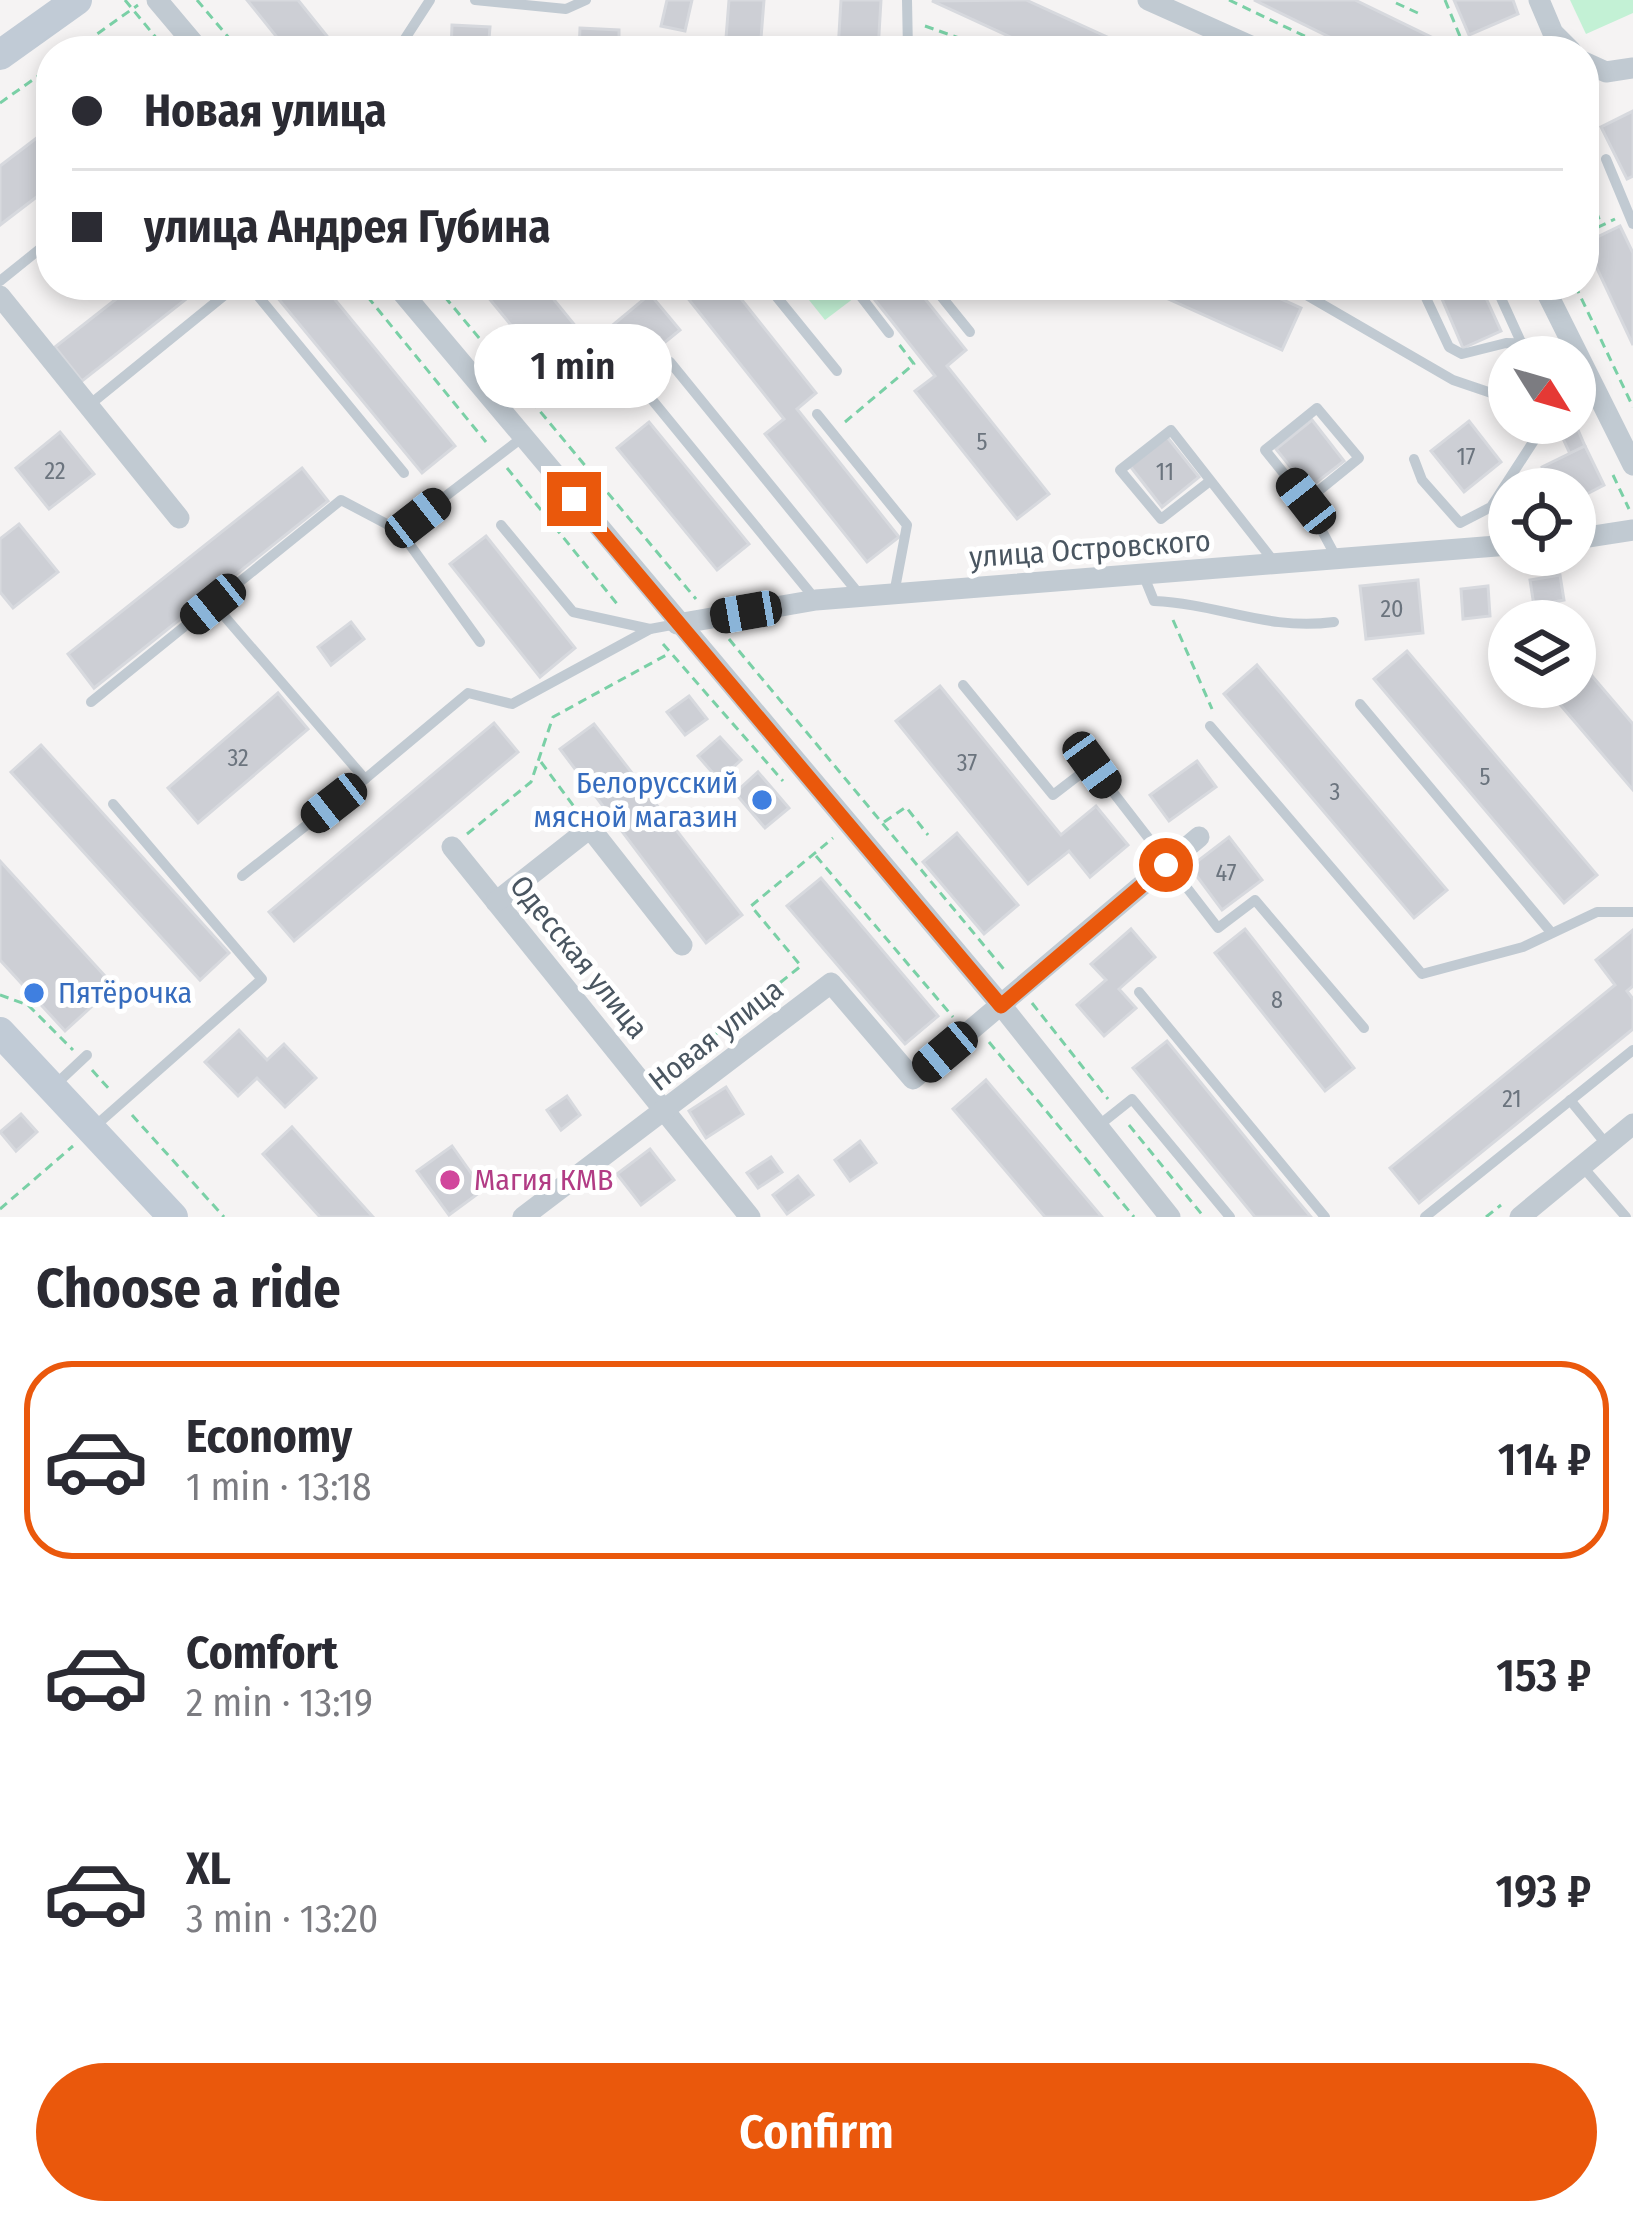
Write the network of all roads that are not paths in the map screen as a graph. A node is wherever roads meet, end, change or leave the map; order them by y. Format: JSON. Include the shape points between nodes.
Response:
{"nodes":[{"id":1,"x":77,"y":0,"type":"edge"},
{"id":2,"x":157,"y":0,"type":"edge"},
{"id":3,"x":430,"y":0,"type":"edge"},
{"id":4,"x":475,"y":0,"type":"edge"},
{"id":5,"x":586,"y":0,"type":"edge"},
{"id":6,"x":907,"y":0,"type":"edge"},
{"id":7,"x":1148,"y":0,"type":"edge"},
{"id":8,"x":1539,"y":0,"type":"edge"},
{"id":9,"x":187,"y":36,"type":"edge"},
{"id":10,"x":407,"y":36,"type":"edge"},
{"id":11,"x":909,"y":36,"type":"edge"},
{"id":12,"x":1228,"y":36,"type":"edge"},
{"id":13,"x":1556,"y":36,"type":"edge"},
{"id":14,"x":0,"y":55,"type":"edge"},
{"id":15,"x":1633,"y":68,"type":"edge"},
{"id":16,"x":1599,"y":69,"type":"edge"},
{"id":17,"x":1606,"y":159,"type":"dead end"},
{"id":18,"x":1630,"y":219,"type":"edge"},
{"id":19,"x":36,"y":252,"type":"edge"},
{"id":20,"x":0,"y":281,"type":"edge"},
{"id":21,"x":0,"y":296,"type":"edge"},
{"id":22,"x":219,"y":300,"type":"edge"},
{"id":23,"x":262,"y":300,"type":"edge"},
{"id":24,"x":409,"y":300,"type":"edge"},
{"id":25,"x":779,"y":300,"type":"edge"},
{"id":26,"x":864,"y":300,"type":"edge"},
{"id":27,"x":944,"y":300,"type":"edge"},
{"id":28,"x":1315,"y":300,"type":"edge"},
{"id":29,"x":1427,"y":300,"type":"edge"},
{"id":30,"x":1502,"y":300,"type":"edge"},
{"id":31,"x":1551,"y":300,"type":"edge"},
{"id":32,"x":889,"y":332,"type":"road end"},
{"id":33,"x":970,"y":332,"type":"dead end"},
{"id":34,"x":1518,"y":336,"type":"edge"},
{"id":35,"x":1569,"y":336,"type":"edge"},
{"id":36,"x":1488,"y":349,"type":"edge"},
{"id":37,"x":837,"y":371,"type":"dead end"},
{"id":38,"x":1488,"y":392,"type":"edge"},
{"id":39,"x":1596,"y":402,"type":"edge"},
{"id":40,"x":88,"y":406,"type":"junction"},
{"id":41,"x":817,"y":414,"type":"dead end"},
{"id":42,"x":523,"y":437,"type":"junction"},
{"id":43,"x":1532,"y":444,"type":"edge"},
{"id":44,"x":1414,"y":459,"type":"dead end"},
{"id":45,"x":1633,"y":464,"type":"edge"},
{"id":46,"x":404,"y":473,"type":"dead end"},
{"id":47,"x":1210,"y":481,"type":"junction"},
{"id":48,"x":1306,"y":501,"type":"junction"},
{"id":49,"x":178,"y":518,"type":"dead end"},
{"id":50,"x":501,"y":524,"type":"dead end"},
{"id":51,"x":1633,"y":530,"type":"edge"},
{"id":52,"x":400,"y":531,"type":"junction"},
{"id":53,"x":1596,"y":536,"type":"edge"},
{"id":54,"x":1488,"y":547,"type":"edge"},
{"id":55,"x":1338,"y":560,"type":"junction"},
{"id":56,"x":1277,"y":566,"type":"junction"},
{"id":57,"x":1143,"y":574,"type":"junction"},
{"id":58,"x":894,"y":594,"type":"junction"},
{"id":59,"x":860,"y":596,"type":"junction"},
{"id":60,"x":816,"y":600,"type":"junction"},
{"id":61,"x":213,"y":604,"type":"junction"},
{"id":62,"x":1334,"y":622,"type":"dead end"},
{"id":63,"x":677,"y":624,"type":"junction"},
{"id":64,"x":650,"y":629,"type":"junction"},
{"id":65,"x":480,"y":642,"type":"dead end"},
{"id":66,"x":963,"y":685,"type":"dead end"},
{"id":67,"x":91,"y":702,"type":"dead end"},
{"id":68,"x":1360,"y":704,"type":"dead end"},
{"id":69,"x":1210,"y":726,"type":"road end"},
{"id":70,"x":365,"y":779,"type":"junction"},
{"id":71,"x":113,"y":804,"type":"dead end"},
{"id":72,"x":1199,"y":837,"type":"dead end"},
{"id":73,"x":452,"y":847,"type":"road end"},
{"id":74,"x":1166,"y":865,"type":"junction"},
{"id":75,"x":242,"y":876,"type":"dead end"},
{"id":76,"x":496,"y":902,"type":"junction"},
{"id":77,"x":1633,"y":912,"type":"edge"},
{"id":78,"x":1550,"y":931,"type":"junction"},
{"id":79,"x":682,"y":945,"type":"dead end"},
{"id":80,"x":1139,"y":992,"type":"dead end"},
{"id":81,"x":1001,"y":1006,"type":"junction"},
{"id":82,"x":1364,"y":1028,"type":"dead end"},
{"id":83,"x":0,"y":1032,"type":"edge"},
{"id":84,"x":1633,"y":1050,"type":"edge"},
{"id":85,"x":87,"y":1054,"type":"dead end"},
{"id":86,"x":52,"y":1087,"type":"junction"},
{"id":87,"x":1570,"y":1100,"type":"junction"},
{"id":88,"x":665,"y":1113,"type":"junction"},
{"id":89,"x":1633,"y":1124,"type":"edge"},
{"id":90,"x":1098,"y":1126,"type":"junction"},
{"id":91,"x":82,"y":1138,"type":"junction"},
{"id":92,"x":1607,"y":1145,"type":"junction"},
{"id":93,"x":1582,"y":1166,"type":"junction"},
{"id":94,"x":173,"y":1217,"type":"edge"},
{"id":95,"x":523,"y":1217,"type":"edge"},
{"id":96,"x":750,"y":1217,"type":"edge"},
{"id":97,"x":1170,"y":1217,"type":"edge"},
{"id":98,"x":1230,"y":1217,"type":"edge"},
{"id":99,"x":1325,"y":1217,"type":"edge"},
{"id":100,"x":1425,"y":1217,"type":"edge"},
{"id":101,"x":1520,"y":1217,"type":"edge"},
{"id":102,"x":1626,"y":1217,"type":"edge"}],
"edges":[{"from":1,"to":14,"type":"street"},
{"from":2,"to":9,"type":"street"},
{"from":3,"to":10,"type":"lane"},
{"from":4,"to":5,"type":"lane","via":[[566,9]]},
{"from":6,"to":11,"type":"lane"},
{"from":7,"to":12,"type":"street"},
{"from":8,"to":13,"type":"street"},
{"from":15,"to":16,"type":"street"},
{"from":17,"to":18,"type":"lane"},
{"from":19,"to":20,"type":"lane"},
{"from":21,"to":40,"type":"street"},
{"from":22,"to":40,"type":"lane"},
{"from":23,"to":46,"type":"lane"},
{"from":24,"to":42,"type":"street"},
{"from":25,"to":37,"type":"lane"},
{"from":26,"to":32,"type":"lane"},
{"from":27,"to":33,"type":"lane"},
{"from":28,"to":38,"type":"lane"},
{"from":29,"to":36,"type":"lane","via":[[1449,347],[1462,354]]},
{"from":30,"to":34,"type":"lane"},
{"from":31,"to":35,"type":"street"},
{"from":39,"to":45,"type":"street"},
{"from":40,"to":49,"type":"street"},
{"from":41,"to":58,"type":"lane","via":[[907,525]]},
{"from":42,"to":52,"type":"lane"},
{"from":42,"to":63,"type":"street"},
{"from":43,"to":44,"type":"lane","via":[[1491,507],[1460,523],[1421,480]]},
{"from":47,"to":47,"type":"lane","via":[[1161,519],[1120,470],[1171,430]]},
{"from":47,"to":56,"type":"lane"},
{"from":48,"to":48,"type":"lane","via":[[1265,450],[1318,408],[1359,458]]},
{"from":48,"to":55,"type":"lane"},
{"from":50,"to":64,"type":"lane","via":[[574,612]]},
{"from":51,"to":53,"type":"street"},
{"from":52,"to":61,"type":"lane","via":[[341,500]]},
{"from":52,"to":65,"type":"lane"},
{"from":54,"to":55,"type":"street","name":"улица Островского"},
{"from":55,"to":56,"type":"street","name":"улица Островского"},
{"from":56,"to":57,"type":"street","name":"улица Островского"},
{"from":57,"to":58,"type":"street","name":"улица Островского"},
{"from":57,"to":62,"type":"lane","via":[[1154,601],[1290,628]]},
{"from":58,"to":59,"type":"street","name":"улица Островского"},
{"from":59,"to":60,"type":"street","name":"улица Островского"},
{"from":59,"to":60,"type":"lane","via":[[670,362],[640,385]]},
{"from":60,"to":63,"type":"street","name":"улица Островского"},
{"from":61,"to":67,"type":"lane"},
{"from":61,"to":70,"type":"lane"},
{"from":63,"to":64,"type":"lane"},
{"from":63,"to":81,"type":"street"},
{"from":64,"to":70,"type":"lane","via":[[512,704],[468,693]]},
{"from":66,"to":74,"type":"lane","via":[[1053,795],[1092,765]]},
{"from":68,"to":78,"type":"lane"},
{"from":69,"to":78,"type":"lane","via":[[1422,974],[1523,947]]},
{"from":70,"to":75,"type":"lane"},
{"from":71,"to":91,"type":"lane","via":[[262,980]]},
{"from":72,"to":74,"type":"street","name":"Новая улица"},
{"from":73,"to":76,"type":"street","name":"Одесская улица"},
{"from":74,"to":81,"type":"street","name":"Новая улица"},
{"from":74,"to":82,"type":"lane","via":[[1218,928],[1255,900]]},
{"from":76,"to":79,"type":"street","via":[[590,828]]},
{"from":76,"to":88,"type":"street","name":"Одесская улица"},
{"from":77,"to":78,"type":"lane","via":[[1597,912]]},
{"from":80,"to":99,"type":"lane"},
{"from":81,"to":88,"type":"street","name":"Новая улица","via":[[914,1079],[831,983]]},
{"from":81,"to":90,"type":"street"},
{"from":83,"to":86,"type":"street"},
{"from":84,"to":87,"type":"lane"},
{"from":85,"to":86,"type":"lane"},
{"from":86,"to":91,"type":"street"},
{"from":87,"to":92,"type":"lane"},
{"from":87,"to":100,"type":"lane"},
{"from":88,"to":95,"type":"street","name":"Новая улица"},
{"from":88,"to":96,"type":"street","name":"Одесская улица"},
{"from":89,"to":92,"type":"street"},
{"from":90,"to":97,"type":"street"},
{"from":90,"to":98,"type":"lane","via":[[1132,1099]]},
{"from":91,"to":94,"type":"street"},
{"from":92,"to":93,"type":"street"},
{"from":93,"to":101,"type":"street"},
{"from":93,"to":102,"type":"lane"}]}
